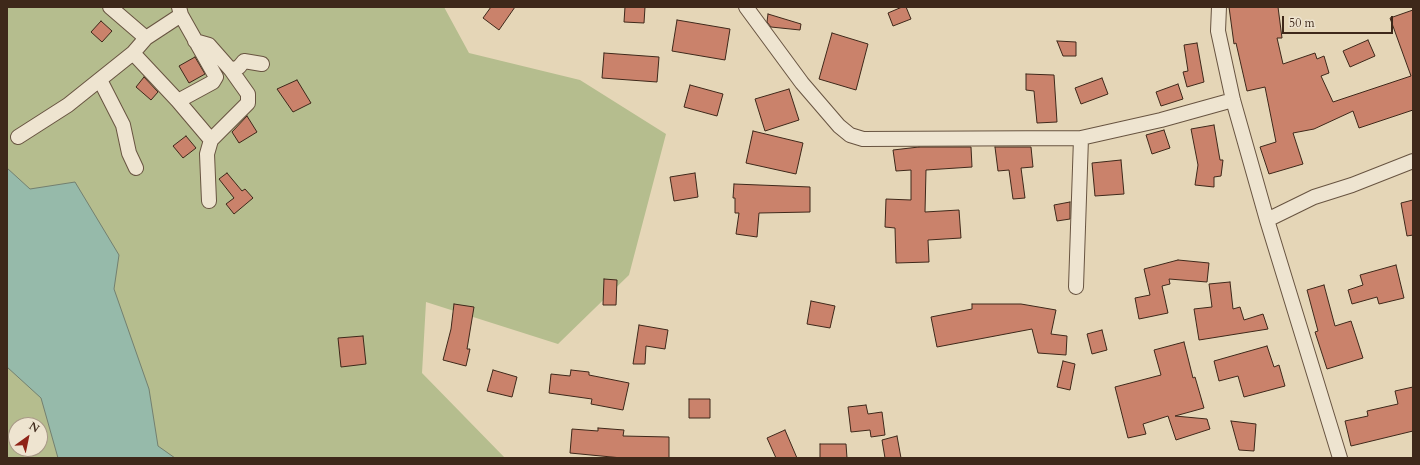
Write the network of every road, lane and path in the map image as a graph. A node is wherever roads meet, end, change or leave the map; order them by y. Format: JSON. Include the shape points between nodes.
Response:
{"nodes":[{"id":1,"x":110,"y":7,"type":"edge"},
{"id":2,"x":746,"y":7,"type":"edge"},
{"id":3,"x":1219,"y":7,"type":"edge"},
{"id":4,"x":180,"y":11,"type":"edge"},
{"id":5,"x":146,"y":38,"type":"junction"},
{"id":6,"x":195,"y":41,"type":"junction"},
{"id":7,"x":133,"y":53,"type":"junction"},
{"id":8,"x":262,"y":64,"type":"dead end"},
{"id":9,"x":231,"y":70,"type":"junction"},
{"id":10,"x":100,"y":80,"type":"junction"},
{"id":11,"x":1233,"y":100,"type":"junction"},
{"id":12,"x":178,"y":101,"type":"junction"},
{"id":13,"x":18,"y":137,"type":"dead end"},
{"id":14,"x":1081,"y":138,"type":"junction"},
{"id":15,"x":211,"y":140,"type":"junction"},
{"id":16,"x":1413,"y":161,"type":"edge"},
{"id":17,"x":136,"y":168,"type":"dead end"},
{"id":18,"x":209,"y":201,"type":"dead end"},
{"id":19,"x":1267,"y":220,"type":"junction"},
{"id":20,"x":1076,"y":287,"type":"dead end"},
{"id":21,"x":1340,"y":458,"type":"edge"}],
"edges":[{"from":1,"to":5,"type":"street"},
{"from":2,"to":14,"type":"street","via":[[802,83],[850,135],[863,139],[927,140],[978,137]]},
{"from":3,"to":11,"type":"street","via":[[1218,31]]},
{"from":4,"to":5,"type":"street"},
{"from":4,"to":6,"type":"street"},
{"from":5,"to":7,"type":"street"},
{"from":6,"to":9,"type":"street","via":[[209,45]]},
{"from":6,"to":12,"type":"street","via":[[216,77],[213,82]]},
{"from":7,"to":10,"type":"street"},
{"from":7,"to":12,"type":"street"},
{"from":8,"to":9,"type":"street","via":[[244,61],[239,67]]},
{"from":9,"to":15,"type":"street","via":[[248,94],[248,103]]},
{"from":10,"to":13,"type":"street","via":[[68,105]]},
{"from":10,"to":17,"type":"street","via":[[123,124],[128,153]]},
{"from":11,"to":14,"type":"street"},
{"from":11,"to":19,"type":"street"},
{"from":12,"to":15,"type":"street"},
{"from":14,"to":20,"type":"street"},
{"from":15,"to":18,"type":"street","via":[[207,154]]},
{"from":16,"to":19,"type":"street","via":[[1314,197]]},
{"from":19,"to":21,"type":"street"}]}
